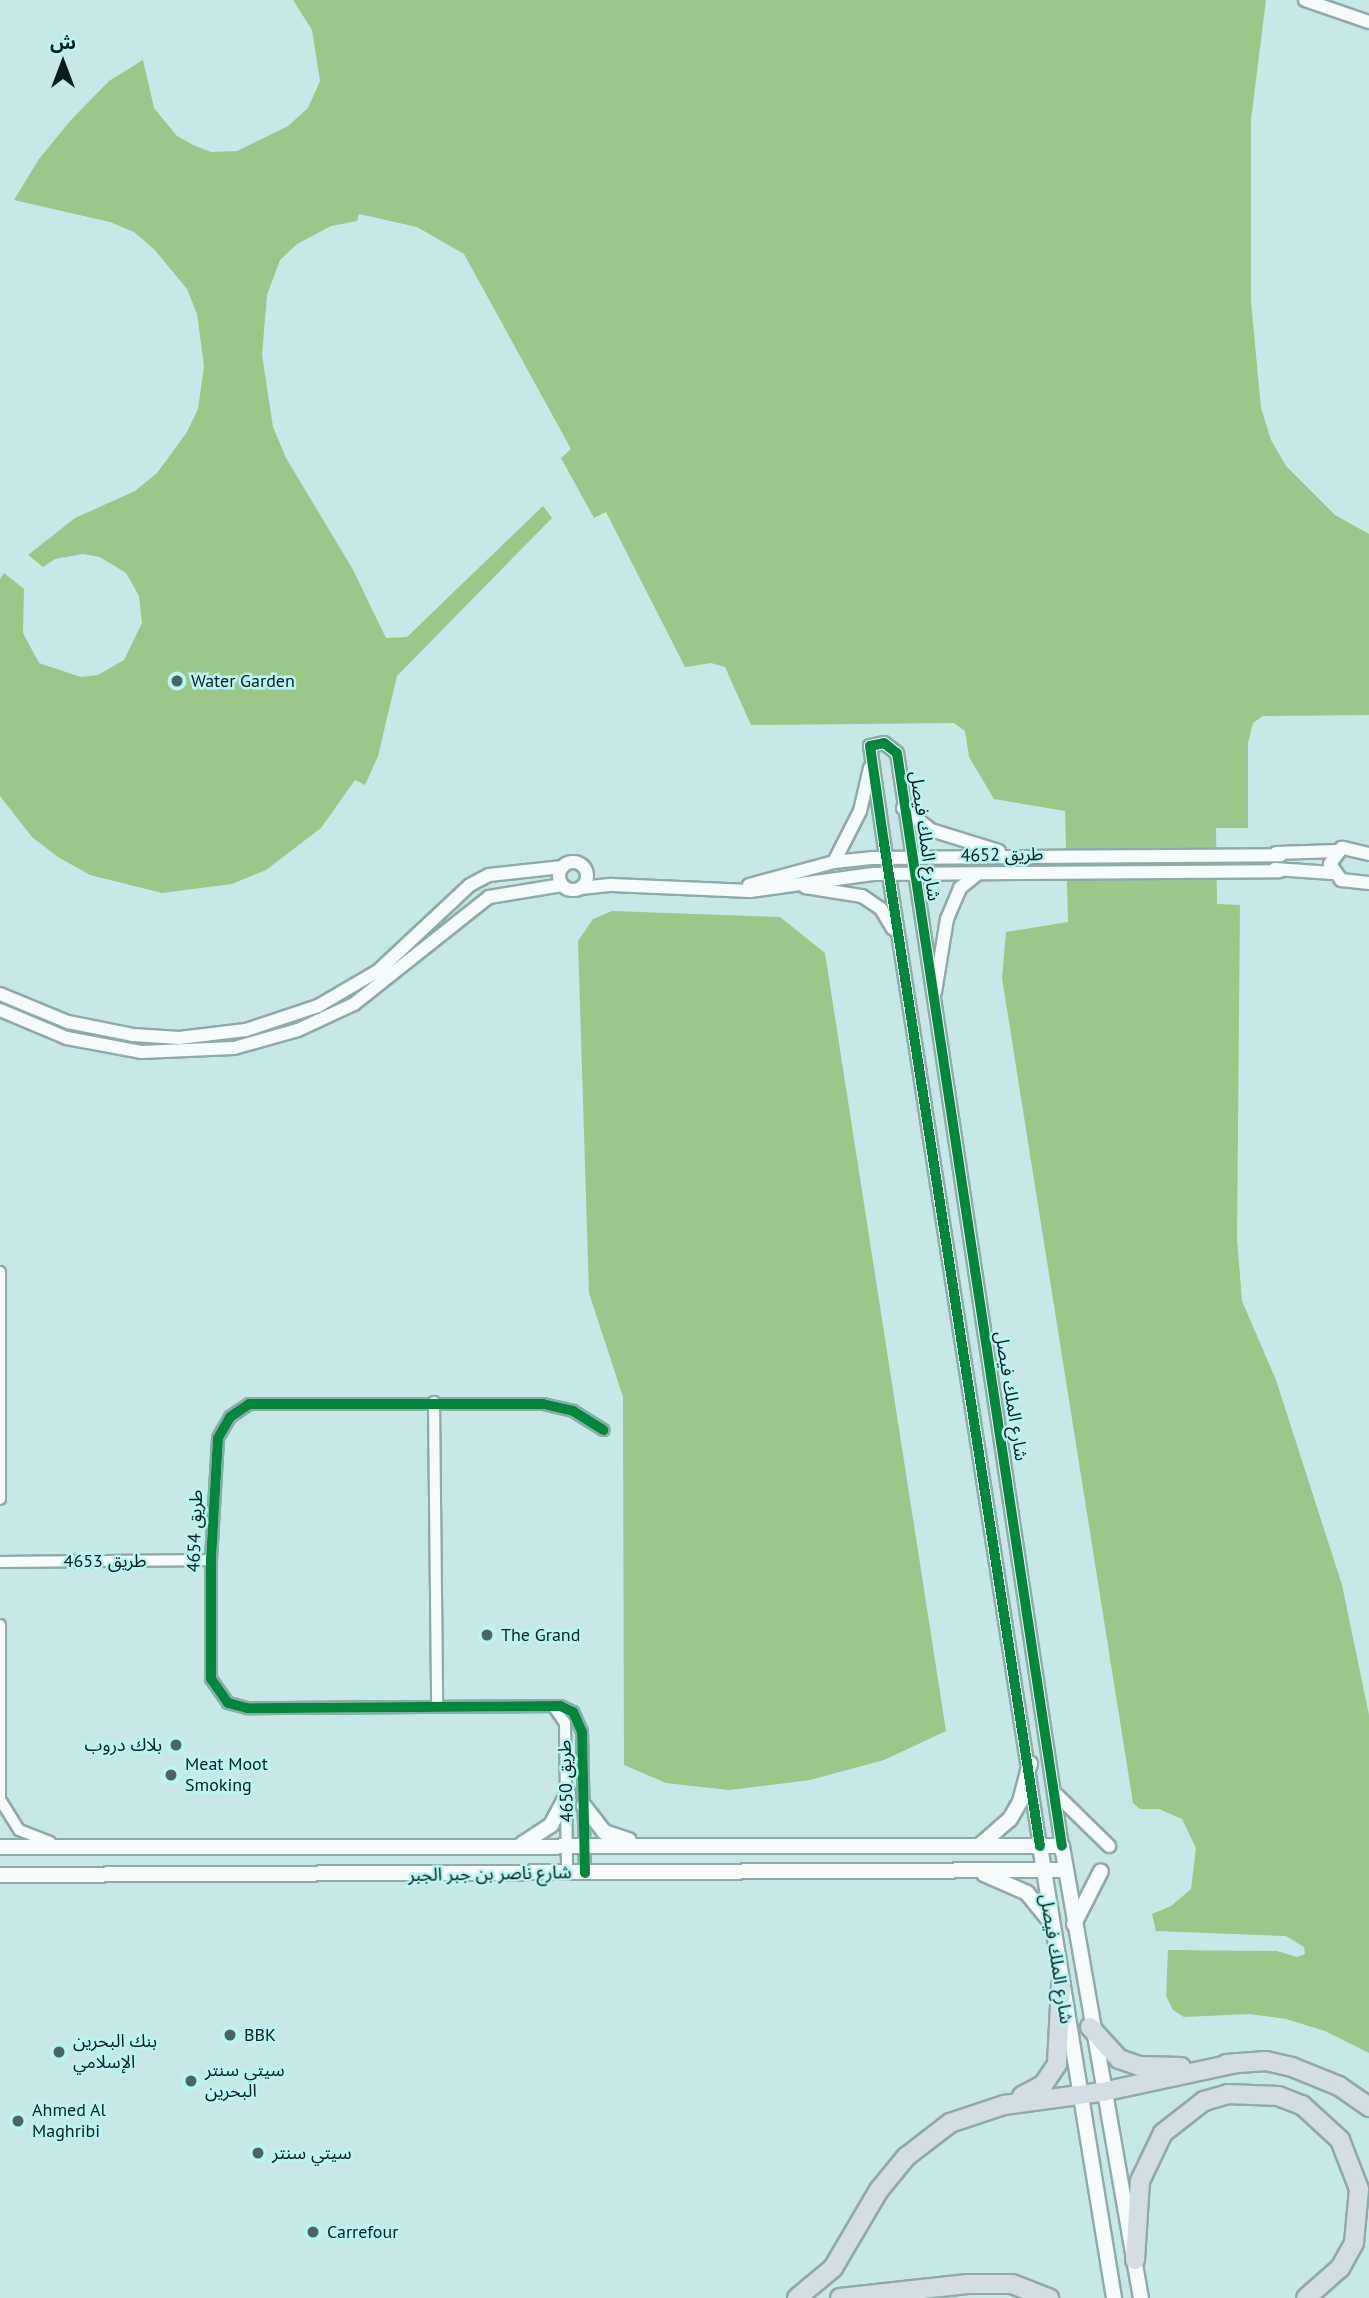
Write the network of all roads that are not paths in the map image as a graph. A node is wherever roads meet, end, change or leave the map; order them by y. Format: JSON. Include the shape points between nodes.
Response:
{"nodes":[{"id":1,"x":1305,"y":0,"type":"edge"},
{"id":2,"x":1369,"y":22,"type":"edge"},
{"id":3,"x":872,"y":758,"type":"junction"},
{"id":4,"x":902,"y":808,"type":"junction"},
{"id":5,"x":1337,"y":851,"type":"junction"},
{"id":6,"x":1008,"y":854,"type":"junction"},
{"id":7,"x":1369,"y":854,"type":"edge"},
{"id":8,"x":910,"y":857,"type":"junction"},
{"id":9,"x":887,"y":858,"type":"junction"},
{"id":10,"x":834,"y":862,"type":"junction"},
{"id":11,"x":563,"y":867,"type":"junction"},
{"id":12,"x":979,"y":873,"type":"junction"},
{"id":13,"x":1332,"y":873,"type":"junction"},
{"id":14,"x":587,"y":874,"type":"junction"},
{"id":15,"x":889,"y":875,"type":"junction"},
{"id":16,"x":913,"y":875,"type":"junction"},
{"id":17,"x":1368,"y":884,"type":"edge"},
{"id":18,"x":562,"y":885,"type":"junction"},
{"id":19,"x":612,"y":885,"type":"junction"},
{"id":20,"x":784,"y":887,"type":"junction"},
{"id":21,"x":581,"y":888,"type":"junction"},
{"id":22,"x":725,"y":890,"type":"junction"},
{"id":23,"x":900,"y":951,"type":"junction"},
{"id":24,"x":0,"y":994,"type":"edge"},
{"id":25,"x":933,"y":1009,"type":"junction"},
{"id":26,"x":0,"y":1010,"type":"edge"},
{"id":27,"x":0,"y":1272,"type":"edge"},
{"id":28,"x":1,"y":1395,"type":"edge"},
{"id":29,"x":434,"y":1402,"type":"junction"},
{"id":30,"x":603,"y":1430,"type":"dead end"},
{"id":31,"x":0,"y":1499,"type":"edge"},
{"id":32,"x":211,"y":1560,"type":"junction"},
{"id":33,"x":0,"y":1562,"type":"edge"},
{"id":34,"x":0,"y":1625,"type":"edge"},
{"id":35,"x":437,"y":1706,"type":"junction"},
{"id":36,"x":552,"y":1706,"type":"junction"},
{"id":37,"x":0,"y":1722,"type":"edge"},
{"id":38,"x":1030,"y":1763,"type":"junction"},
{"id":39,"x":568,"y":1793,"type":"junction"},
{"id":40,"x":1056,"y":1794,"type":"junction"},
{"id":41,"x":0,"y":1802,"type":"edge"},
{"id":42,"x":584,"y":1806,"type":"junction"},
{"id":43,"x":520,"y":1845,"type":"junction"},
{"id":44,"x":568,"y":1845,"type":"junction"},
{"id":45,"x":585,"y":1845,"type":"junction"},
{"id":46,"x":647,"y":1846,"type":"junction"},
{"id":47,"x":979,"y":1846,"type":"junction"},
{"id":48,"x":1040,"y":1846,"type":"junction"},
{"id":49,"x":1062,"y":1846,"type":"junction"},
{"id":50,"x":1109,"y":1846,"type":"dead end"},
{"id":51,"x":0,"y":1847,"type":"edge"},
{"id":52,"x":69,"y":1847,"type":"junction"},
{"id":53,"x":973,"y":1870,"type":"junction"},
{"id":54,"x":1042,"y":1870,"type":"junction"},
{"id":55,"x":1065,"y":1870,"type":"junction"},
{"id":56,"x":1101,"y":1871,"type":"dead end"},
{"id":57,"x":567,"y":1873,"type":"junction"},
{"id":58,"x":585,"y":1873,"type":"junction"},
{"id":59,"x":0,"y":1875,"type":"edge"},
{"id":60,"x":1050,"y":1923,"type":"junction"},
{"id":61,"x":1073,"y":1926,"type":"junction"},
{"id":62,"x":1060,"y":1985,"type":"junction"},
{"id":63,"x":1090,"y":2026,"type":"junction"},
{"id":64,"x":1237,"y":2063,"type":"junction"},
{"id":65,"x":1102,"y":2092,"type":"junction"},
{"id":66,"x":1079,"y":2095,"type":"junction"},
{"id":67,"x":1369,"y":2107,"type":"edge"},
{"id":68,"x":987,"y":2109,"type":"junction"},
{"id":69,"x":1135,"y":2260,"type":"junction"},
{"id":70,"x":797,"y":2298,"type":"edge"},
{"id":71,"x":840,"y":2298,"type":"edge"},
{"id":72,"x":1049,"y":2298,"type":"edge"},
{"id":73,"x":1114,"y":2298,"type":"edge"},
{"id":74,"x":1141,"y":2298,"type":"edge"},
{"id":75,"x":1306,"y":2298,"type":"edge"}],
"edges":[{"from":1,"to":2,"type":"street"},
{"from":3,"to":4,"type":"street","name":"شارع الملك فيصل","via":[[870,746],[884,743],[894,748]]},
{"from":3,"to":9,"type":"street","name":"شارع الملك فيصل"},
{"from":3,"to":10,"type":"street","via":[[860,811]]},
{"from":4,"to":6,"type":"street","via":[[931,830]]},
{"from":4,"to":8,"type":"street","name":"شارع الملك فيصل"},
{"from":5,"to":6,"type":"street","name":"طريق 4652"},
{"from":5,"to":7,"type":"street","name":"طريق 4652","via":[[1353,847]]},
{"from":5,"to":13,"type":"street","via":[[1331,859]]},
{"from":6,"to":8,"type":"street","name":"طريق 4652"},
{"from":8,"to":9,"type":"street","name":"طريق 4652"},
{"from":8,"to":16,"type":"street","name":"شارع الملك فيصل"},
{"from":9,"to":10,"type":"street","name":"طريق 4652"},
{"from":9,"to":15,"type":"street","name":"شارع الملك فيصل"},
{"from":10,"to":22,"type":"street","name":"طريق 4652"},
{"from":11,"to":14,"type":"street","via":[[577,863]]},
{"from":11,"to":18,"type":"street"},
{"from":11,"to":24,"type":"street","via":[[489,875],[470,885],[378,971],[318,1006],[246,1030],[179,1038],[122,1034],[68,1022]]},
{"from":12,"to":13,"type":"street","name":"طريق 4652"},
{"from":12,"to":16,"type":"street","name":"طريق 4652"},
{"from":12,"to":25,"type":"street","via":[[960,888],[947,919]]},
{"from":13,"to":17,"type":"street","name":"طريق 4652","via":[[1348,883]]},
{"from":14,"to":19,"type":"street"},
{"from":14,"to":21,"type":"street"},
{"from":15,"to":16,"type":"street","name":"طريق 4652"},
{"from":15,"to":20,"type":"street","name":"طريق 4652","via":[[843,876]]},
{"from":15,"to":23,"type":"street","name":"شارع الملك فيصل"},
{"from":16,"to":25,"type":"street","name":"شارع الملك فيصل"},
{"from":18,"to":21,"type":"street"},
{"from":18,"to":26,"type":"street","via":[[489,897],[354,1004],[307,1027],[234,1048],[141,1052],[67,1038]]},
{"from":19,"to":21,"type":"street"},
{"from":19,"to":22,"type":"street","name":"طريق 4652"},
{"from":20,"to":22,"type":"street","name":"طريق 4652"},
{"from":20,"to":23,"type":"street","via":[[841,890],[862,896],[890,921]]},
{"from":23,"to":38,"type":"street","name":"شارع الملك فيصل"},
{"from":25,"to":40,"type":"street","name":"شارع الملك فيصل"},
{"from":27,"to":28,"type":"street"},
{"from":28,"to":31,"type":"street"},
{"from":29,"to":30,"type":"street","name":"طريق 4654","via":[[553,1406],[584,1416]]},
{"from":29,"to":32,"type":"street","name":"طريق 4654","via":[[256,1402],[236,1412],[221,1430],[216,1447]]},
{"from":29,"to":35,"type":"street"},
{"from":32,"to":33,"type":"street","name":"طريق 4653"},
{"from":32,"to":35,"type":"street","name":"طريق 4654","via":[[211,1679],[228,1703],[247,1708]]},
{"from":34,"to":37,"type":"street"},
{"from":35,"to":36,"type":"street","name":"طريق 4654"},
{"from":36,"to":39,"type":"street","name":"طريق 4650","via":[[565,1723]]},
{"from":36,"to":42,"type":"street","name":"طريق 4650","via":[[573,1712],[581,1725]]},
{"from":37,"to":41,"type":"street"},
{"from":38,"to":47,"type":"main road","via":[[1015,1811]]},
{"from":38,"to":48,"type":"street","name":"شارع الملك فيصل"},
{"from":39,"to":43,"type":"main road","via":[[551,1825]]},
{"from":39,"to":44,"type":"street","name":"طريق 4650"},
{"from":40,"to":49,"type":"street","name":"شارع الملك فيصل"},
{"from":40,"to":50,"type":"street"},
{"from":41,"to":52,"type":"street","via":[[10,1821],[29,1837]]},
{"from":42,"to":45,"type":"street","name":"طريق 4650"},
{"from":42,"to":46,"type":"main road","via":[[604,1832]]},
{"from":43,"to":44,"type":"main road","name":"شارع ناصر بن جبر الجبر"},
{"from":43,"to":52,"type":"main road","name":"شارع ناصر بن جبر الجبر"},
{"from":44,"to":45,"type":"main road","name":"شارع ناصر بن جبر الجبر"},
{"from":44,"to":57,"type":"street","name":"طريق 4650"},
{"from":45,"to":46,"type":"main road","name":"شارع ناصر بن جبر الجبر"},
{"from":45,"to":58,"type":"street","name":"طريق 4650"},
{"from":46,"to":47,"type":"main road","name":"شارع ناصر بن جبر الجبر"},
{"from":47,"to":48,"type":"main road","name":"شارع ناصر بن جبر الجبر"},
{"from":48,"to":49,"type":"main road","name":"شارع ناصر بن جبر الجبر"},
{"from":48,"to":54,"type":"main road","name":"شارع الملك فيصل"},
{"from":49,"to":55,"type":"main road","name":"شارع الملك فيصل"},
{"from":51,"to":52,"type":"main road","name":"شارع ناصر بن جبر الجبر"},
{"from":53,"to":54,"type":"main road","name":"شارع ناصر بن جبر الجبر"},
{"from":53,"to":58,"type":"main road","name":"شارع ناصر بن جبر الجبر"},
{"from":53,"to":60,"type":"main road","via":[[1027,1893]]},
{"from":54,"to":55,"type":"main road","name":"شارع ناصر بن جبر الجبر"},
{"from":54,"to":60,"type":"main road","name":"شارع الملك فيصل"},
{"from":55,"to":61,"type":"main road","name":"شارع الملك فيصل"},
{"from":56,"to":61,"type":"main road"},
{"from":57,"to":58,"type":"main road","name":"شارع ناصر بن جبر الجبر"},
{"from":57,"to":59,"type":"main road","name":"شارع ناصر بن جبر الجبر"},
{"from":60,"to":62,"type":"main road","name":"شارع الملك فيصل"},
{"from":61,"to":63,"type":"main road","name":"شارع الملك فيصل"},
{"from":62,"to":66,"type":"main road","name":"شارع الملك فيصل"},
{"from":62,"to":68,"type":"highway","via":[[1059,2056],[1054,2072],[1037,2090]]},
{"from":63,"to":64,"type":"highway","via":[[1119,2059],[1139,2066]]},
{"from":63,"to":65,"type":"main road","name":"شارع الملك فيصل"},
{"from":64,"to":65,"type":"highway"},
{"from":64,"to":67,"type":"highway","via":[[1266,2061],[1292,2067],[1339,2086]]},
{"from":65,"to":66,"type":"highway"},
{"from":65,"to":69,"type":"main road","name":"شارع الملك فيصل"},
{"from":66,"to":68,"type":"highway"},
{"from":66,"to":73,"type":"main road","name":"شارع الملك فيصل"},
{"from":68,"to":70,"type":"highway","via":[[938,2130],[906,2157],[872,2201],[833,2268]]},
{"from":69,"to":74,"type":"main road","name":"شارع الملك فيصل"},
{"from":69,"to":75,"type":"highway","via":[[1140,2181],[1163,2133],[1182,2114],[1216,2097],[1253,2092],[1278,2096],[1312,2113],[1340,2140],[1359,2189],[1354,2243],[1340,2268]]},
{"from":71,"to":72,"type":"highway","via":[[967,2284],[1012,2284]]}]}
